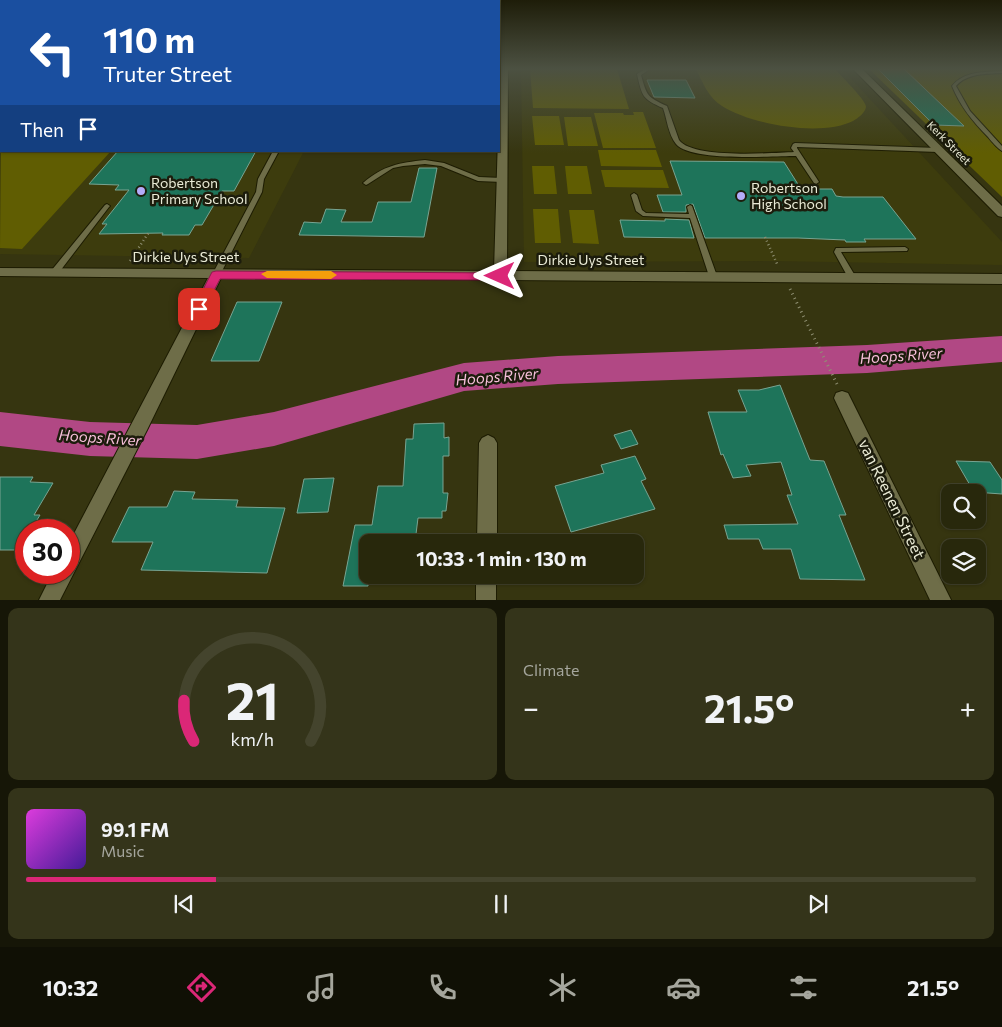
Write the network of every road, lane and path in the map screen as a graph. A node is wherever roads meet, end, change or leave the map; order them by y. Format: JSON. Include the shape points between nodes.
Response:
{"nodes":[{"id":1,"x":503,"y":97,"type":"edge"},
{"id":2,"x":645,"y":97,"type":"edge"},
{"id":3,"x":885,"y":97,"type":"edge"},
{"id":4,"x":958,"y":97,"type":"edge"},
{"id":5,"x":1002,"y":149,"type":"edge"},
{"id":6,"x":938,"y":150,"type":"junction"},
{"id":7,"x":275,"y":152,"type":"edge"},
{"id":8,"x":797,"y":154,"type":"junction"},
{"id":9,"x":502,"y":180,"type":"junction"},
{"id":10,"x":816,"y":182,"type":"dead end"},
{"id":11,"x":366,"y":183,"type":"dead end"},
{"id":12,"x":634,"y":195,"type":"dead end"},
{"id":13,"x":106,"y":206,"type":"dead end"},
{"id":14,"x":690,"y":207,"type":"dead end"},
{"id":15,"x":1002,"y":213,"type":"edge"},
{"id":16,"x":693,"y":216,"type":"junction"},
{"id":17,"x":150,"y":232,"type":"dead end"},
{"id":18,"x":905,"y":249,"type":"dead end"},
{"id":19,"x":0,"y":272,"type":"edge"},
{"id":20,"x":54,"y":273,"type":"junction"},
{"id":21,"x":120,"y":273,"type":"junction"},
{"id":22,"x":216,"y":275,"type":"junction"},
{"id":23,"x":500,"y":276,"type":"junction"},
{"id":24,"x":713,"y":276,"type":"junction"},
{"id":25,"x":854,"y":279,"type":"junction"},
{"id":26,"x":1002,"y":280,"type":"edge"},
{"id":27,"x":811,"y":328,"type":"dead end"},
{"id":28,"x":834,"y":375,"type":"dead end"},
{"id":29,"x":842,"y":398,"type":"dead end"},
{"id":30,"x":488,"y":443,"type":"dead end"},
{"id":31,"x":487,"y":534,"type":"edge"},
{"id":32,"x":80,"y":542,"type":"edge"},
{"id":33,"x":58,"y":584,"type":"edge"},
{"id":34,"x":486,"y":584,"type":"edge"},
{"id":35,"x":50,"y":600,"type":"edge"},
{"id":36,"x":486,"y":600,"type":"edge"},
{"id":37,"x":941,"y":600,"type":"edge"}],
"edges":[{"from":1,"to":9,"type":"street"},
{"from":2,"to":8,"type":"lane","via":[[665,108],[679,144],[685,148],[706,154]]},
{"from":3,"to":6,"type":"street","name":"Kerk Street"},
{"from":4,"to":5,"type":"lane"},
{"from":6,"to":8,"type":"lane","via":[[793,146]]},
{"from":6,"to":15,"type":"street","name":"Kerk Street"},
{"from":7,"to":22,"type":"lane","via":[[261,179],[259,192]]},
{"from":8,"to":10,"type":"lane"},
{"from":9,"to":11,"type":"lane","via":[[478,179],[442,164],[415,162],[391,168]]},
{"from":9,"to":23,"type":"street"},
{"from":12,"to":16,"type":"lane","via":[[639,211],[645,215]]},
{"from":13,"to":20,"type":"lane"},
{"from":14,"to":16,"type":"lane"},
{"from":16,"to":24,"type":"lane"},
{"from":17,"to":21,"type":"path"},
{"from":18,"to":25,"type":"lane","via":[[838,250]]},
{"from":19,"to":20,"type":"street","name":"Dirkie Uys Street"},
{"from":20,"to":21,"type":"street","name":"Dirkie Uys Street"},
{"from":21,"to":22,"type":"street","name":"Dirkie Uys Street"},
{"from":22,"to":23,"type":"street","name":"Dirkie Uys Street"},
{"from":22,"to":32,"type":"street"},
{"from":23,"to":24,"type":"street","name":"Dirkie Uys Street"},
{"from":24,"to":25,"type":"street","name":"Dirkie Uys Street"},
{"from":25,"to":26,"type":"street","name":"Dirkie Uys Street"},
{"from":27,"to":28,"type":"path"},
{"from":29,"to":37,"type":"street","name":"van Reenen Street"},
{"from":30,"to":31,"type":"street"},
{"from":33,"to":35,"type":"street"},
{"from":34,"to":36,"type":"street"}]}
